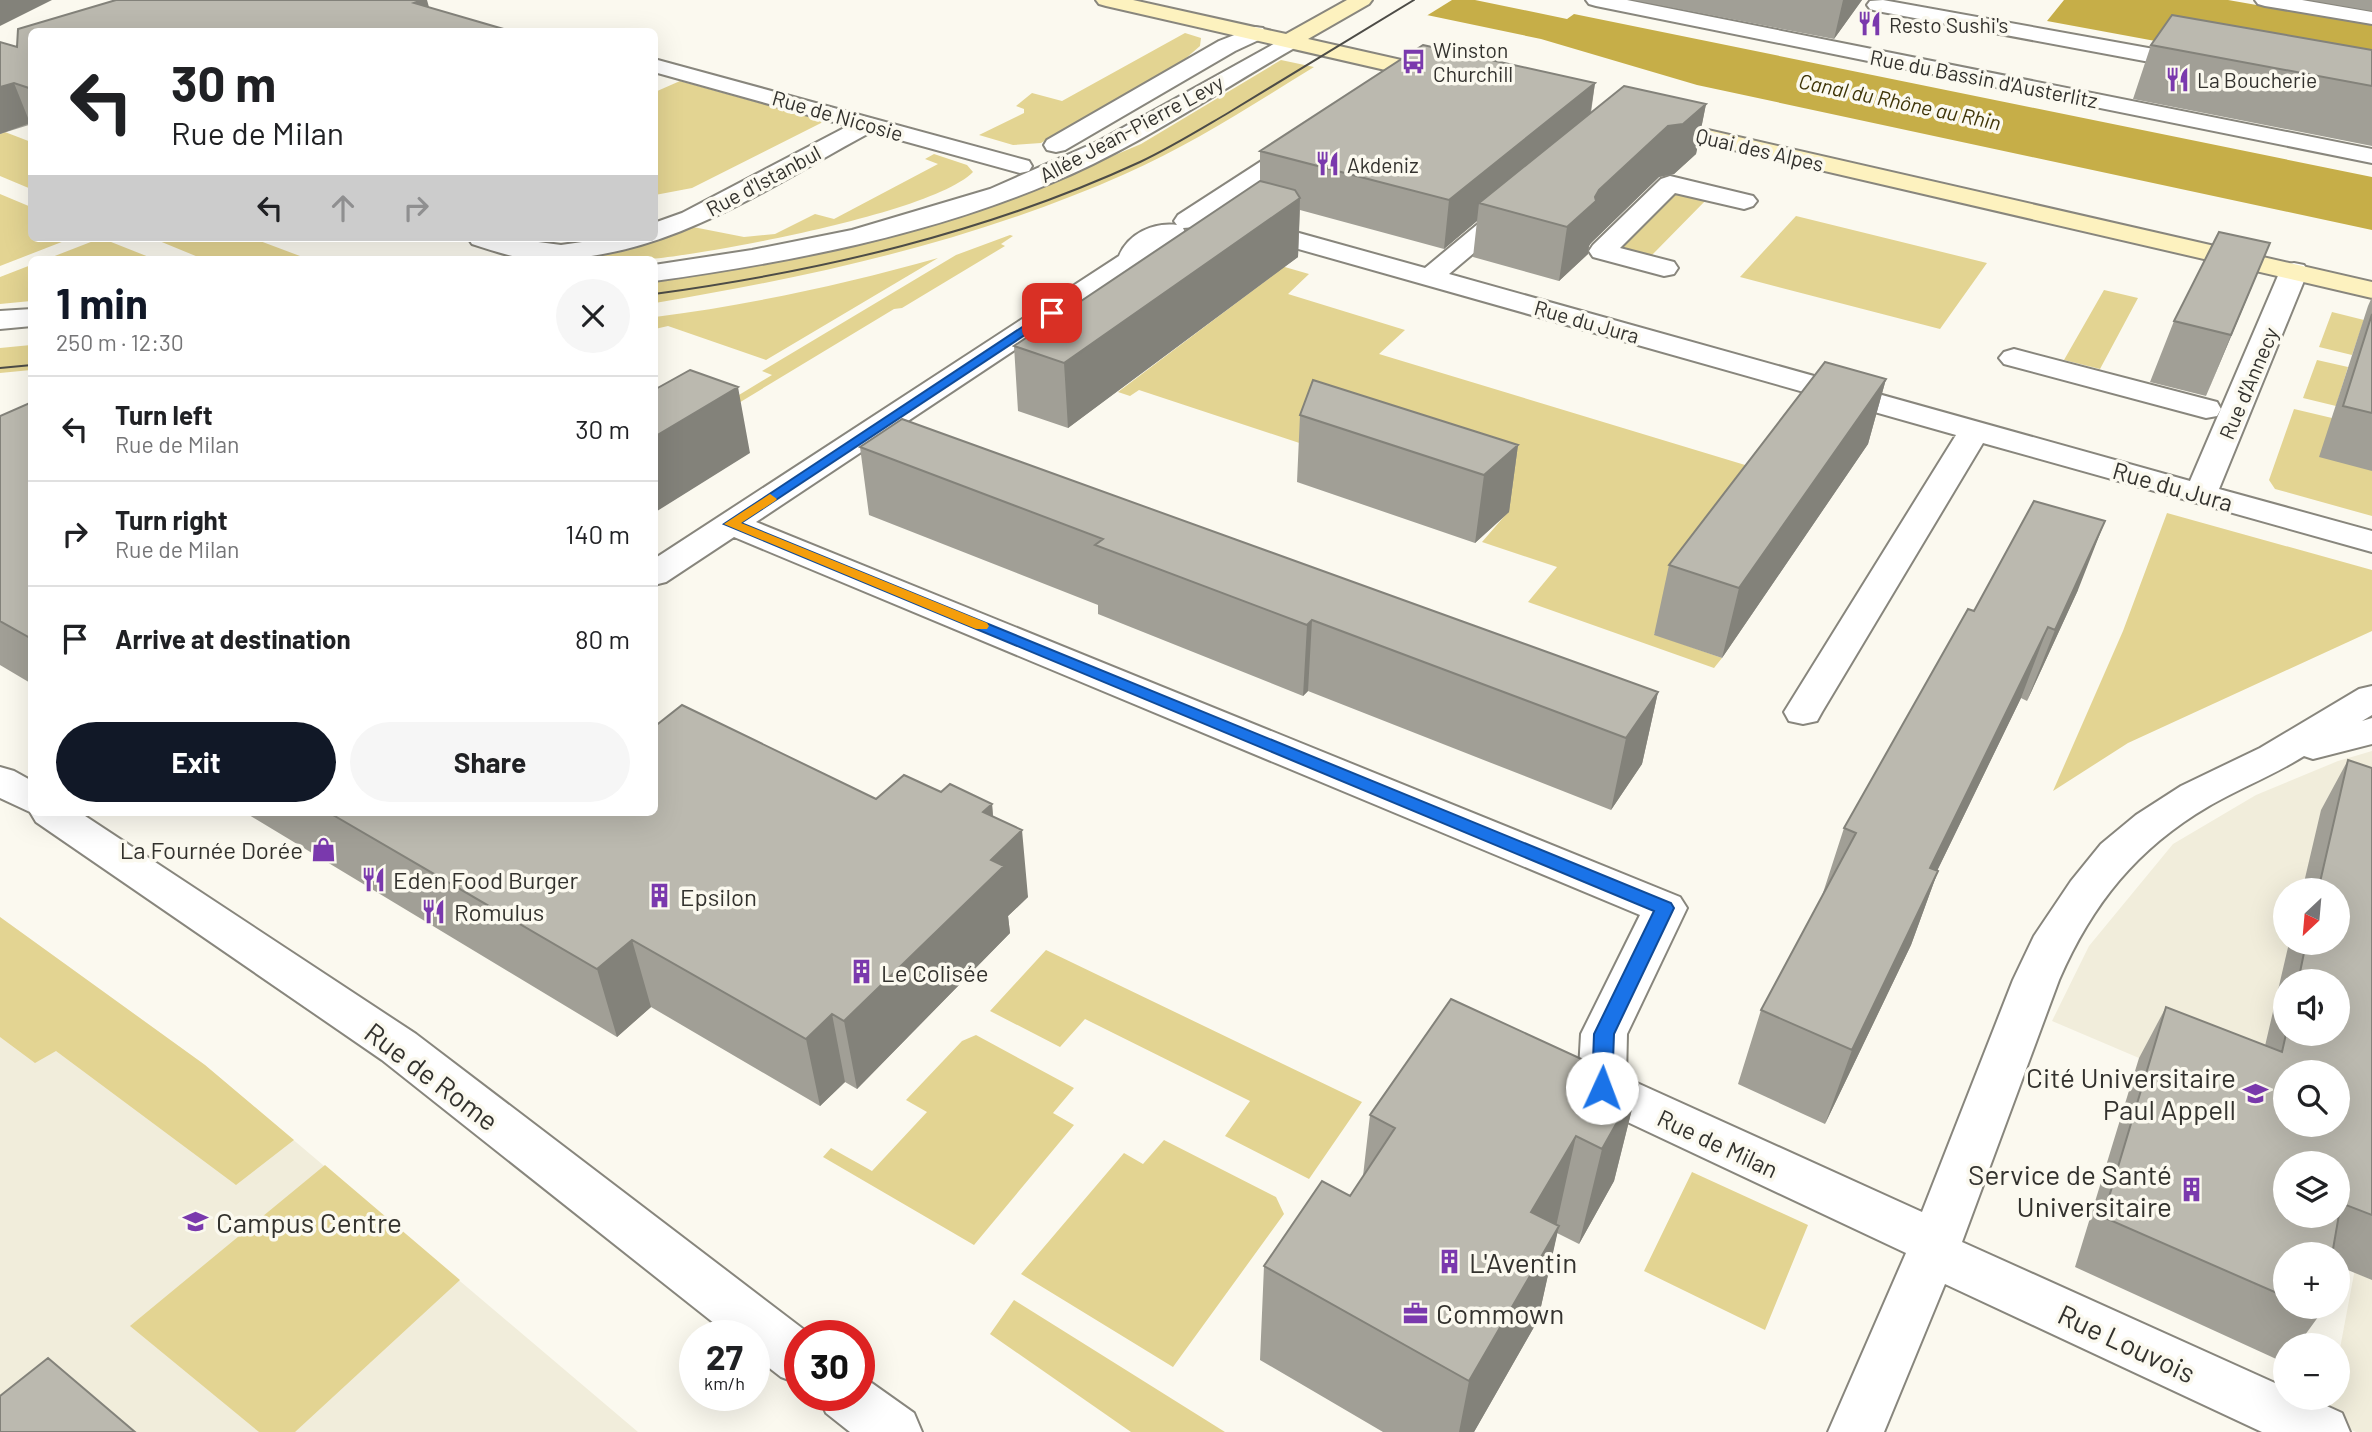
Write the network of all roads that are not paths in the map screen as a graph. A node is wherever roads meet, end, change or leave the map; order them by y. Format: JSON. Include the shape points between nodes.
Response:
{"nodes":[{"id":1,"x":1106,"y":0,"type":"edge"},
{"id":2,"x":1362,"y":0,"type":"edge"},
{"id":3,"x":1596,"y":0,"type":"edge"},
{"id":4,"x":2265,"y":0,"type":"edge"},
{"id":5,"x":1879,"y":2,"type":"edge"},
{"id":6,"x":2372,"y":18,"type":"edge"},
{"id":7,"x":1288,"y":30,"type":"junction"},
{"id":8,"x":1255,"y":33,"type":"junction"},
{"id":9,"x":658,"y":66,"type":"edge"},
{"id":10,"x":2226,"y":70,"type":"edge"},
{"id":11,"x":1471,"y":83,"type":"edge"},
{"id":12,"x":1620,"y":117,"type":"edge"},
{"id":13,"x":869,"y":124,"type":"junction"},
{"id":14,"x":1317,"y":136,"type":"edge"},
{"id":15,"x":2372,"y":156,"type":"edge"},
{"id":16,"x":1020,"y":166,"type":"junction"},
{"id":17,"x":1536,"y":188,"type":"edge"},
{"id":18,"x":1744,"y":201,"type":"dead end"},
{"id":19,"x":1200,"y":213,"type":"junction"},
{"id":20,"x":658,"y":231,"type":"edge"},
{"id":21,"x":846,"y":237,"type":"junction"},
{"id":22,"x":496,"y":242,"type":"edge"},
{"id":23,"x":623,"y":242,"type":"edge"},
{"id":24,"x":1664,"y":268,"type":"dead end"},
{"id":25,"x":2294,"y":271,"type":"junction"},
{"id":26,"x":658,"y":272,"type":"edge"},
{"id":27,"x":1430,"y":277,"type":"junction"},
{"id":28,"x":2372,"y":290,"type":"edge"},
{"id":29,"x":28,"y":317,"type":"edge"},
{"id":30,"x":0,"y":320,"type":"edge"},
{"id":31,"x":28,"y":341,"type":"edge"},
{"id":32,"x":0,"y":344,"type":"edge"},
{"id":33,"x":2014,"y":358,"type":"dead end"},
{"id":34,"x":2206,"y":408,"type":"dead end"},
{"id":35,"x":1975,"y":430,"type":"junction"},
{"id":36,"x":2201,"y":494,"type":"junction"},
{"id":37,"x":731,"y":524,"type":"junction"},
{"id":38,"x":2372,"y":542,"type":"edge"},
{"id":39,"x":658,"y":572,"type":"edge"},
{"id":40,"x":2372,"y":698,"type":"edge"},
{"id":41,"x":1803,"y":712,"type":"dead end"},
{"id":42,"x":2372,"y":731,"type":"edge"},
{"id":43,"x":2274,"y":757,"type":"junction"},
{"id":44,"x":0,"y":780,"type":"edge"},
{"id":45,"x":28,"y":797,"type":"edge"},
{"id":46,"x":56,"y":816,"type":"edge"},
{"id":47,"x":1934,"y":1248,"type":"junction"},
{"id":48,"x":784,"y":1347,"type":"edge"},
{"id":49,"x":867,"y":1411,"type":"edge"},
{"id":50,"x":894,"y":1432,"type":"edge"},
{"id":51,"x":1856,"y":1432,"type":"edge"},
{"id":52,"x":2322,"y":1432,"type":"edge"}],
"edges":[{"from":1,"to":8,"type":"main road"},
{"from":2,"to":7,"type":"main road","via":[[1334,17]]},
{"from":3,"to":15,"type":"street","name":"Rue du Bassin d'Austerlitz"},
{"from":4,"to":6,"type":"street"},
{"from":5,"to":10,"type":"street"},
{"from":7,"to":8,"type":"main road"},
{"from":7,"to":11,"type":"main road"},
{"from":7,"to":21,"type":"street","name":"Allée Jean-Pierre Levy","via":[[1123,138],[1045,177],[944,212]]},
{"from":8,"to":16,"type":"street","name":"Allée Jean-Pierre Levy"},
{"from":9,"to":13,"type":"street","name":"Rue de Nicosie"},
{"from":12,"to":25,"type":"main road","name":"Quai des Alpes"},
{"from":13,"to":16,"type":"street","name":"Rue de Nicosie"},
{"from":13,"to":20,"type":"street","name":"Rue d'Istanbul"},
{"from":14,"to":19,"type":"street"},
{"from":16,"to":21,"type":"street","name":"Allée Jean-Pierre Levy","via":[[955,198]]},
{"from":17,"to":27,"type":"street"},
{"from":18,"to":24,"type":"street","via":[[1670,184],[1602,251]]},
{"from":19,"to":27,"type":"street","name":"Rue du Jura"},
{"from":19,"to":37,"type":"street","via":[[1174,232],[1154,233],[1136,248],[1131,260]]},
{"from":21,"to":26,"type":"street","name":"Allée Jean-Pierre Levy"},
{"from":22,"to":23,"type":"street","via":[[540,254]]},
{"from":25,"to":28,"type":"main road","name":"Quai des Alpes"},
{"from":25,"to":36,"type":"street","name":"Rue d'Annecy"},
{"from":27,"to":35,"type":"street","name":"Rue du Jura"},
{"from":29,"to":30,"type":"street"},
{"from":31,"to":32,"type":"street"},
{"from":33,"to":34,"type":"street"},
{"from":35,"to":36,"type":"street","name":"Rue du Jura"},
{"from":35,"to":41,"type":"street"},
{"from":36,"to":38,"type":"street","name":"Rue du Jura"},
{"from":37,"to":39,"type":"street"},
{"from":37,"to":47,"type":"street","name":"Rue de Milan","via":[[1665,908],[1604,1034],[1602,1088]]},
{"from":40,"to":43,"type":"street"},
{"from":42,"to":43,"type":"street"},
{"from":43,"to":47,"type":"street","via":[[2195,796],[2151,825],[2116,854],[2086,892],[2056,936],[2036,981]]},
{"from":44,"to":45,"type":"street"},
{"from":46,"to":48,"type":"street","name":"Rue de Rome","via":[[399,1047]]},
{"from":47,"to":51,"type":"street"},
{"from":47,"to":52,"type":"street","name":"Rue Louvois"},
{"from":49,"to":50,"type":"street"}]}
